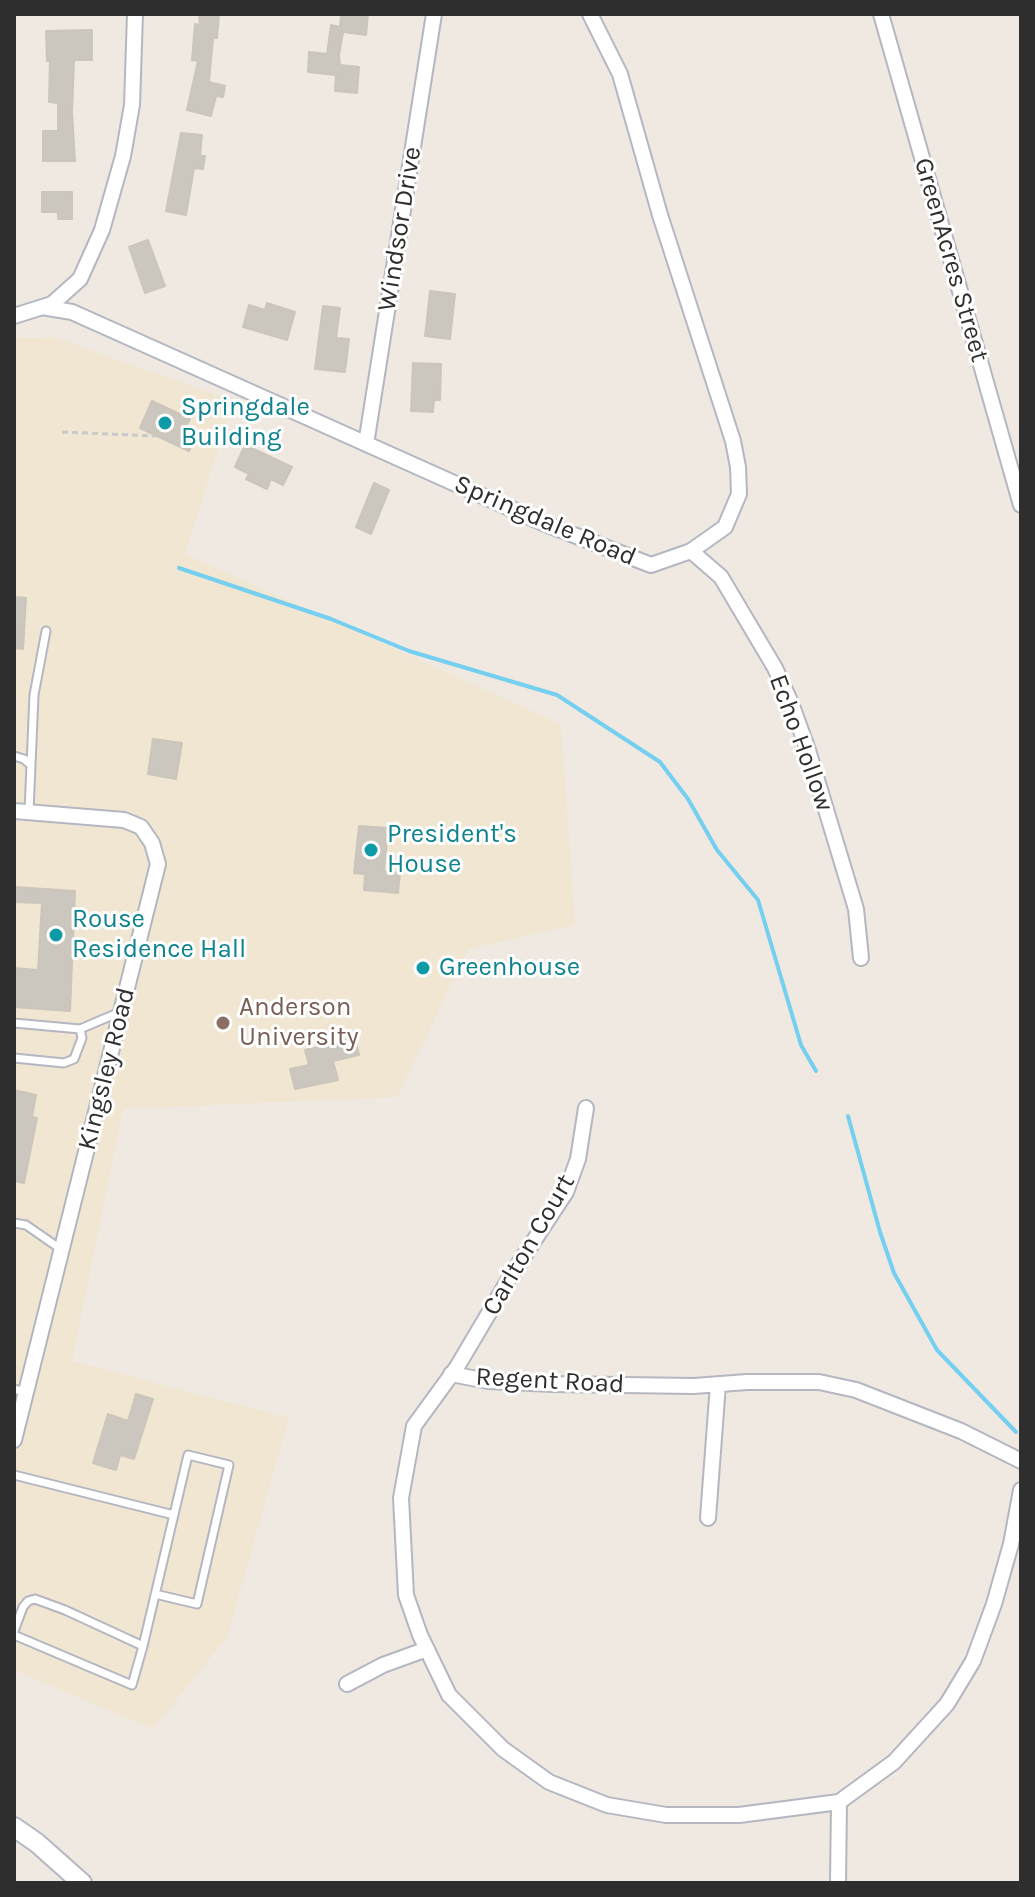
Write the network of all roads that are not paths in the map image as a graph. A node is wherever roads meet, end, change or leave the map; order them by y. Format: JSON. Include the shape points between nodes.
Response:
{"nodes":[{"id":1,"x":135,"y":14,"type":"edge"},
{"id":2,"x":434,"y":14,"type":"edge"},
{"id":3,"x":590,"y":14,"type":"edge"},
{"id":4,"x":881,"y":14,"type":"edge"},
{"id":5,"x":42,"y":307,"type":"junction"},
{"id":6,"x":14,"y":316,"type":"edge"},
{"id":7,"x":366,"y":444,"type":"junction"},
{"id":8,"x":1021,"y":505,"type":"edge"},
{"id":9,"x":691,"y":551,"type":"junction"},
{"id":10,"x":46,"y":631,"type":"dead end"},
{"id":11,"x":14,"y":756,"type":"edge"},
{"id":12,"x":31,"y":765,"type":"junction"},
{"id":13,"x":22,"y":812,"type":"edge"},
{"id":14,"x":861,"y":958,"type":"dead end"},
{"id":15,"x":121,"y":1012,"type":"junction"},
{"id":16,"x":14,"y":1023,"type":"edge"},
{"id":17,"x":80,"y":1029,"type":"junction"},
{"id":18,"x":14,"y":1058,"type":"edge"},
{"id":19,"x":586,"y":1108,"type":"dead end"},
{"id":20,"x":14,"y":1223,"type":"edge"},
{"id":21,"x":62,"y":1250,"type":"junction"},
{"id":22,"x":451,"y":1374,"type":"junction"},
{"id":23,"x":718,"y":1384,"type":"junction"},
{"id":24,"x":20,"y":1390,"type":"edge"},
{"id":25,"x":14,"y":1440,"type":"edge"},
{"id":26,"x":1021,"y":1461,"type":"edge"},
{"id":27,"x":14,"y":1475,"type":"edge"},
{"id":28,"x":1021,"y":1490,"type":"edge"},
{"id":29,"x":174,"y":1515,"type":"junction"},
{"id":30,"x":708,"y":1518,"type":"dead end"},
{"id":31,"x":155,"y":1594,"type":"junction"},
{"id":32,"x":14,"y":1633,"type":"edge"},
{"id":33,"x":143,"y":1646,"type":"junction"},
{"id":34,"x":427,"y":1649,"type":"junction"},
{"id":35,"x":347,"y":1684,"type":"dead end"},
{"id":36,"x":839,"y":1802,"type":"junction"},
{"id":37,"x":14,"y":1827,"type":"edge"},
{"id":38,"x":82,"y":1883,"type":"edge"},
{"id":39,"x":838,"y":1883,"type":"edge"}],
"edges":[{"from":1,"to":5,"type":"street","via":[[132,105],[102,230],[80,279]]},
{"from":2,"to":7,"type":"street","name":"Windsor Drive"},
{"from":3,"to":9,"type":"street","name":"Springdale Road","via":[[620,74],[738,467],[739,494],[725,527]]},
{"from":4,"to":8,"type":"street","name":"GreenAcres Street"},
{"from":5,"to":6,"type":"street"},
{"from":5,"to":7,"type":"street","name":"Springdale Road","via":[[72,312]]},
{"from":7,"to":9,"type":"street","name":"Springdale Road","via":[[651,565]]},
{"from":9,"to":14,"type":"street","name":"Echo Hollow","via":[[721,577],[791,703],[856,909]]},
{"from":10,"to":12,"type":"lane","via":[[34,695]]},
{"from":11,"to":12,"type":"lane"},
{"from":12,"to":13,"type":"lane"},
{"from":13,"to":15,"type":"street","name":"Kingsley Road","via":[[124,820],[141,827],[152,843],[158,864]]},
{"from":15,"to":17,"type":"lane"},
{"from":15,"to":21,"type":"street","name":"Kingsley Road"},
{"from":16,"to":17,"type":"lane"},
{"from":17,"to":18,"type":"lane","via":[[74,1059],[64,1063]]},
{"from":19,"to":22,"type":"street","name":"Carlton Court","via":[[578,1159],[566,1192]]},
{"from":20,"to":21,"type":"lane","via":[[26,1225]]},
{"from":21,"to":24,"type":"street","name":"Kingsley Road"},
{"from":22,"to":23,"type":"street","name":"Regent Road","via":[[552,1384]]},
{"from":22,"to":34,"type":"street","name":"Regent Road","via":[[414,1426],[401,1498],[406,1595]]},
{"from":23,"to":26,"type":"street","name":"Regent Road","via":[[819,1382],[856,1390]]},
{"from":23,"to":30,"type":"street"},
{"from":24,"to":25,"type":"street","name":"Kingsley Road"},
{"from":27,"to":29,"type":"lane"},
{"from":28,"to":36,"type":"street","via":[[1011,1544],[973,1661],[947,1704],[894,1762]]},
{"from":29,"to":31,"type":"lane"},
{"from":29,"to":31,"type":"lane","via":[[188,1455],[229,1465],[197,1604]]},
{"from":31,"to":33,"type":"lane"},
{"from":32,"to":33,"type":"lane","via":[[23,1607],[35,1599]]},
{"from":32,"to":33,"type":"lane","via":[[132,1685]]},
{"from":34,"to":35,"type":"street"},
{"from":34,"to":36,"type":"street","name":"Regent Road","via":[[449,1695],[503,1749],[549,1782],[607,1805],[666,1815],[739,1815]]},
{"from":36,"to":39,"type":"street"},
{"from":37,"to":38,"type":"street"}]}
